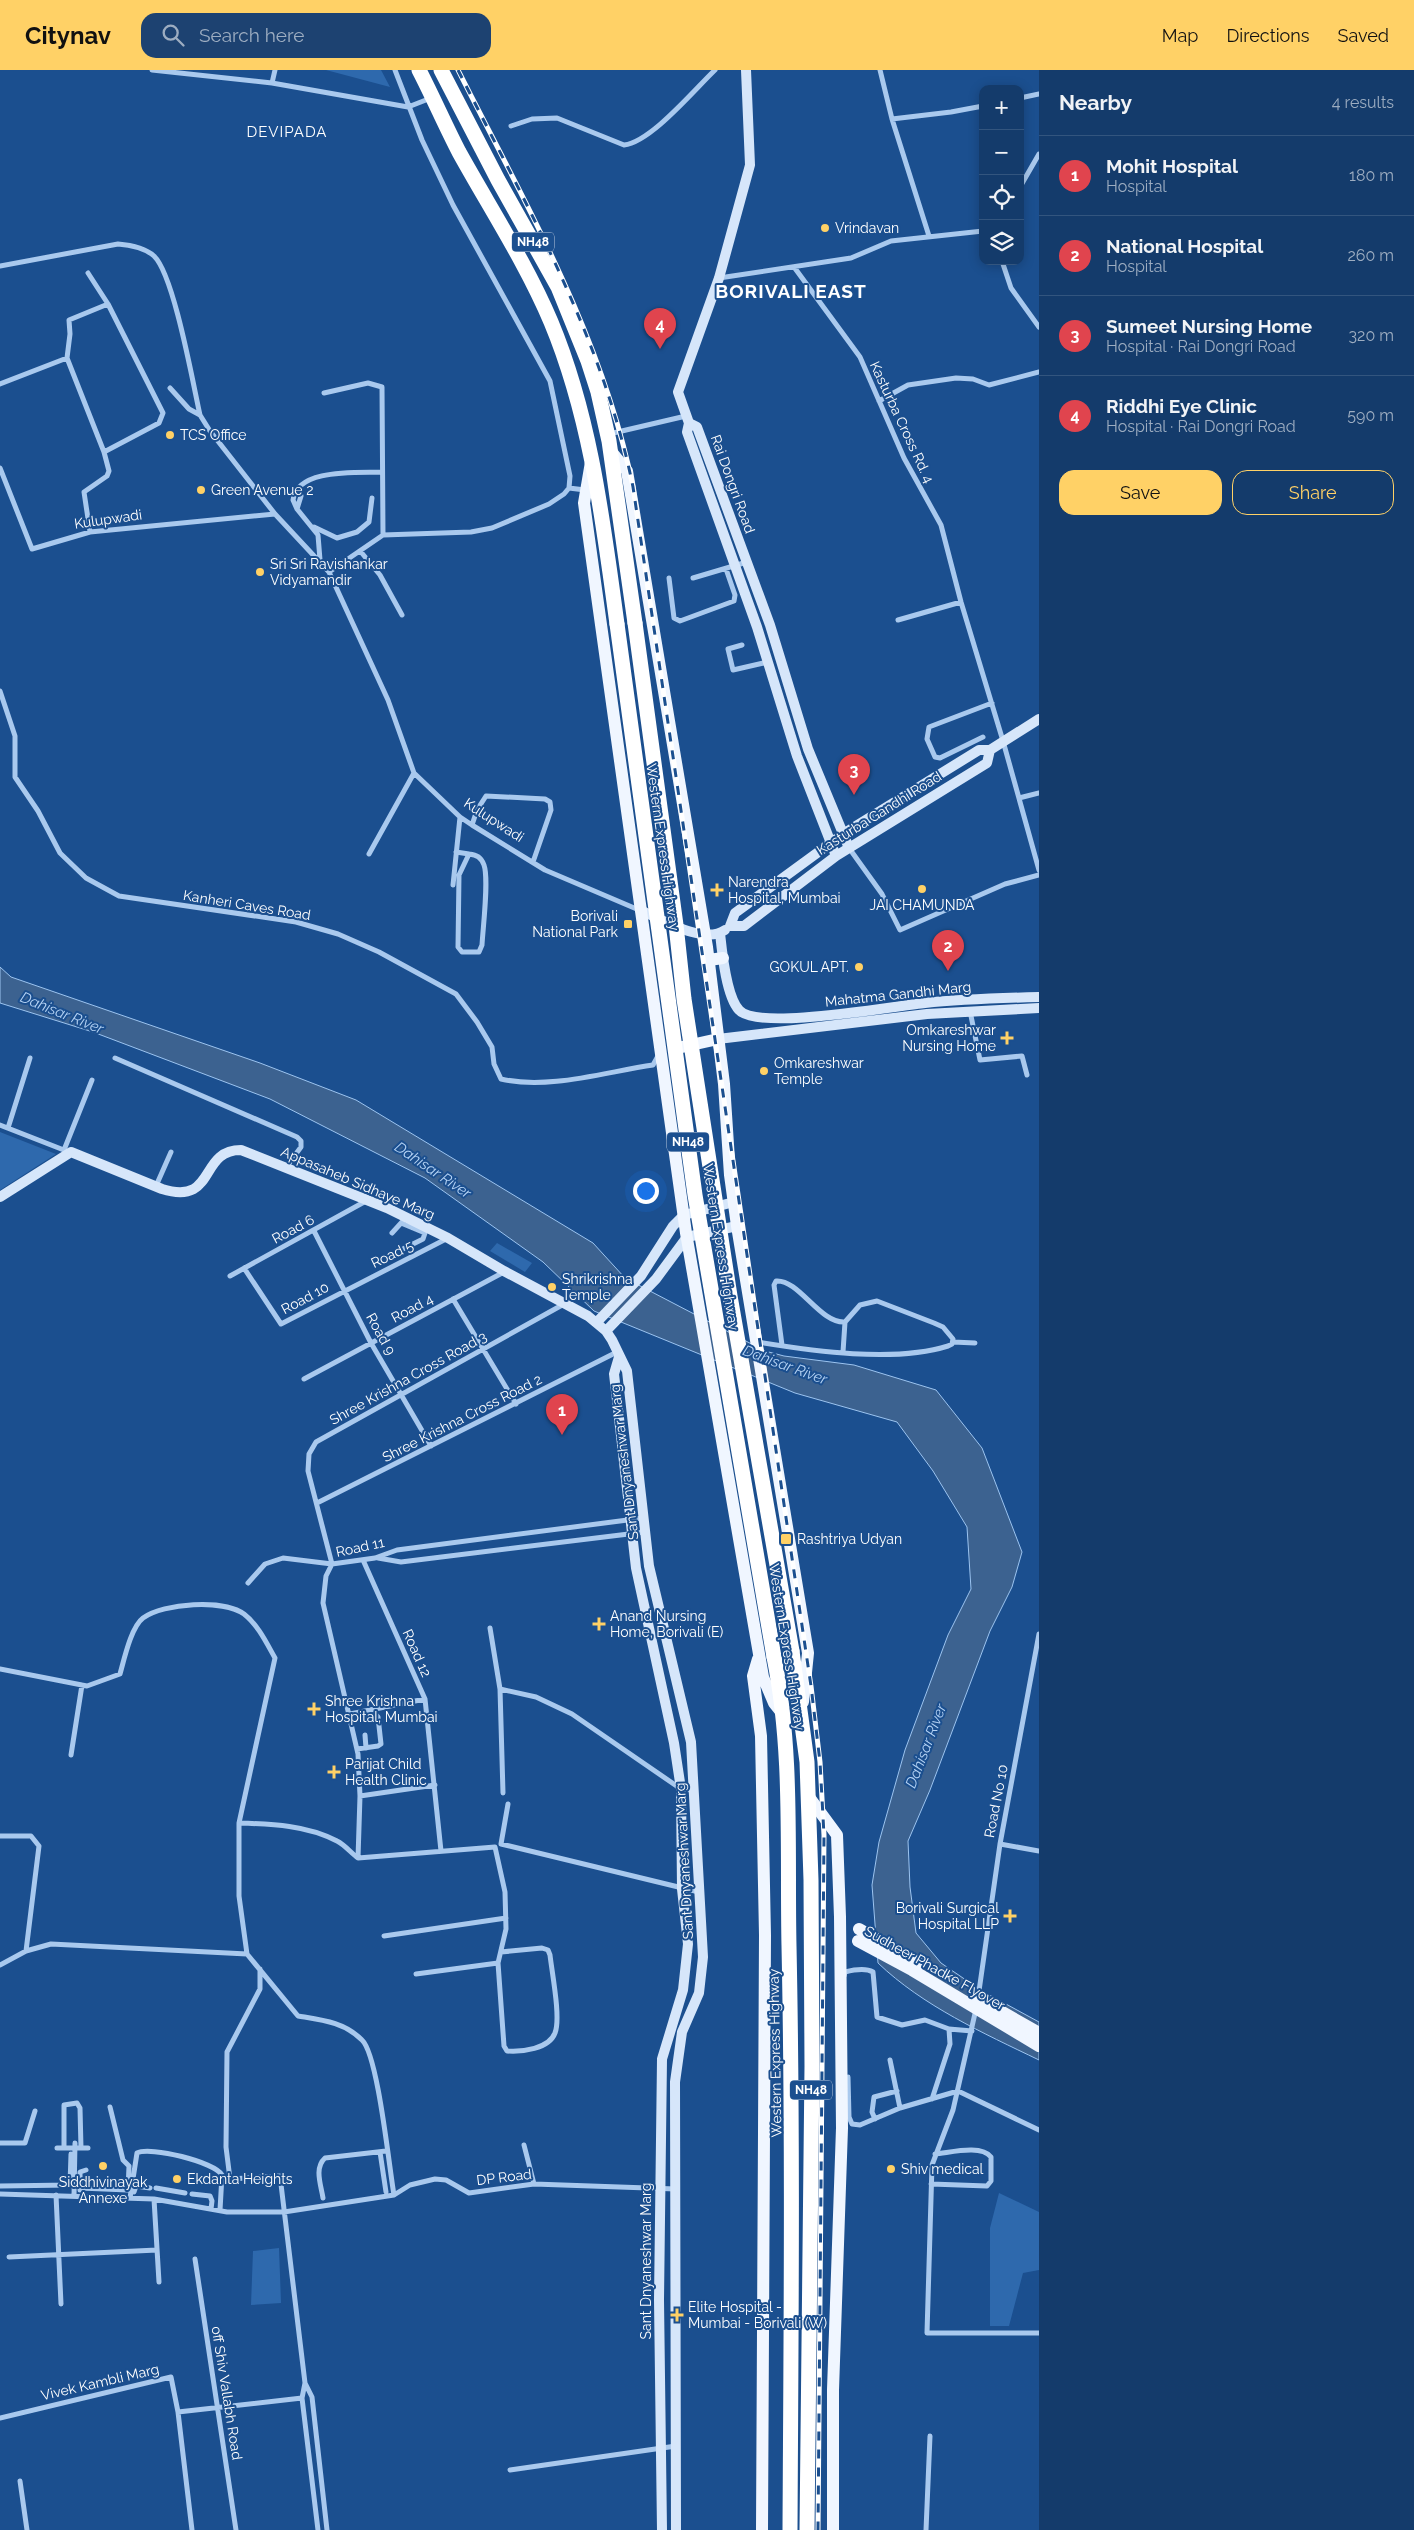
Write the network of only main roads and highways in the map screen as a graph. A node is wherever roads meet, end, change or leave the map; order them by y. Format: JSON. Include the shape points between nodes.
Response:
{"nodes":[{"id":1,"x":419,"y":70,"type":"edge"},
{"id":2,"x":441,"y":70,"type":"edge"},
{"id":3,"x":610,"y":450,"type":"junction"},
{"id":4,"x":592,"y":457,"type":"junction"},
{"id":5,"x":723,"y":958,"type":"road end"},
{"id":6,"x":709,"y":960,"type":"junction"},
{"id":7,"x":718,"y":1040,"type":"junction"},
{"id":8,"x":660,"y":1051,"type":"junction"},
{"id":9,"x":697,"y":1294,"type":"junction"},
{"id":10,"x":755,"y":1339,"type":"junction"},
{"id":11,"x":766,"y":1655,"type":"junction"},
{"id":12,"x":802,"y":1714,"type":"junction"},
{"id":13,"x":809,"y":1797,"type":"junction"},
{"id":14,"x":840,"y":1917,"type":"junction"},
{"id":15,"x":859,"y":1935,"type":"junction"},
{"id":16,"x":840,"y":1937,"type":"junction"},
{"id":17,"x":1039,"y":2032,"type":"edge"},
{"id":18,"x":1039,"y":2046,"type":"edge"},
{"id":19,"x":762,"y":2530,"type":"edge"},
{"id":20,"x":790,"y":2530,"type":"edge"},
{"id":21,"x":807,"y":2530,"type":"edge"},
{"id":22,"x":832,"y":2530,"type":"edge"}],
"edges":[{"from":1,"to":4,"type":"highway","name":"Western Express Highway","number":"NH48","via":[[458,150],[539,296],[584,422]]},
{"from":2,"to":3,"type":"highway","name":"Western Express Highway","number":"NH48","via":[[572,317],[598,392]]},
{"from":3,"to":6,"type":"main road","via":[[627,471]]},
{"from":3,"to":12,"type":"highway","name":"Western Express Highway","number":"NH48","bridge":true,"via":[[674,906],[684,999],[728,1287]]},
{"from":4,"to":8,"type":"main road","via":[[584,503]]},
{"from":4,"to":11,"type":"highway","name":"Western Express Highway","number":"NH48","bridge":true,"via":[[695,1195]]},
{"from":5,"to":6,"type":"main road"},
{"from":6,"to":7,"type":"main road"},
{"from":7,"to":8,"type":"main road"},
{"from":7,"to":10,"type":"main road","via":[[734,1202]]},
{"from":8,"to":9,"type":"main road"},
{"from":9,"to":10,"type":"main road"},
{"from":9,"to":11,"type":"main road"},
{"from":10,"to":12,"type":"main road","via":[[808,1653]]},
{"from":11,"to":19,"type":"main road","via":[[753,1676],[761,1736],[765,1935]]},
{"from":11,"to":20,"type":"highway","name":"Western Express Highway","number":"NH48","via":[[782,1713],[788,1806],[792,2069]]},
{"from":12,"to":13,"type":"highway","name":"Western Express Highway","number":"NH48"},
{"from":13,"to":14,"type":"main road","via":[[837,1835]]},
{"from":13,"to":21,"type":"highway","name":"Western Express Highway","number":"NH48","via":[[812,2066]]},
{"from":14,"to":15,"type":"main road","name":"Sudheer Phadke Flyover"},
{"from":14,"to":16,"type":"main road"},
{"from":15,"to":16,"type":"main road","name":"Sudheer Phadke Flyover"},
{"from":15,"to":17,"type":"main road","name":"Sudheer Phadke Flyover","bridge":true},
{"from":15,"to":18,"type":"main road","name":"Sudheer Phadke Flyover","bridge":true},
{"from":16,"to":22,"type":"main road","via":[[842,2128]]}]}
